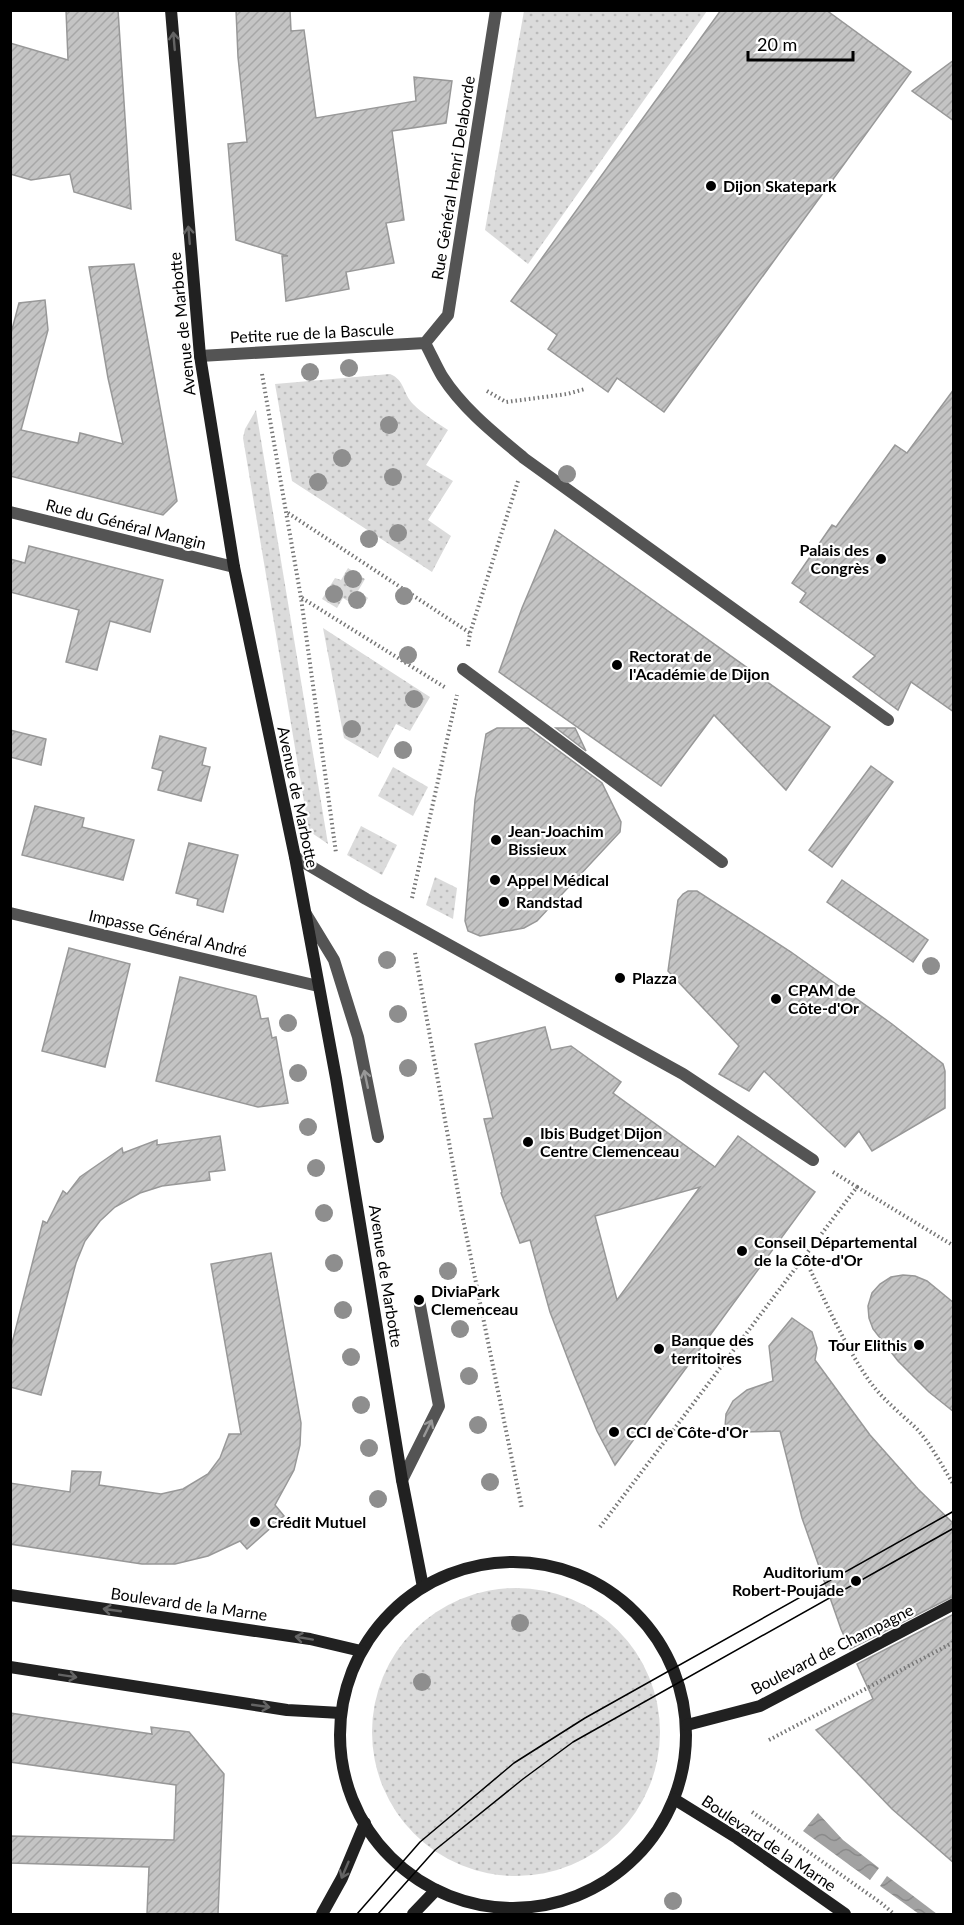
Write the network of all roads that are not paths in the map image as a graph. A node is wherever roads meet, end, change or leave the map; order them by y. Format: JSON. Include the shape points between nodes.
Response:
{"nodes":[{"id":1,"x":171,"y":10,"type":"edge"},
{"id":2,"x":496,"y":10,"type":"edge"},
{"id":3,"x":425,"y":343,"type":"junction"},
{"id":4,"x":200,"y":356,"type":"junction"},
{"id":5,"x":10,"y":512,"type":"edge"},
{"id":6,"x":234,"y":567,"type":"junction"},
{"id":7,"x":464,"y":669,"type":"dead end"},
{"id":8,"x":888,"y":720,"type":"dead end"},
{"id":9,"x":295,"y":857,"type":"junction"},
{"id":10,"x":722,"y":862,"type":"dead end"},
{"id":11,"x":304,"y":911,"type":"junction"},
{"id":12,"x":10,"y":913,"type":"edge"},
{"id":13,"x":318,"y":986,"type":"junction"},
{"id":14,"x":378,"y":1137,"type":"dead end"},
{"id":15,"x":813,"y":1160,"type":"road end"},
{"id":16,"x":419,"y":1300,"type":"dead end"},
{"id":17,"x":402,"y":1480,"type":"junction"},
{"id":18,"x":423,"y":1587,"type":"junction"},
{"id":19,"x":10,"y":1595,"type":"edge"},
{"id":20,"x":954,"y":1604,"type":"edge"},
{"id":21,"x":362,"y":1652,"type":"junction"},
{"id":22,"x":10,"y":1667,"type":"edge"},
{"id":23,"x":341,"y":1713,"type":"junction"},
{"id":24,"x":687,"y":1725,"type":"junction"},
{"id":25,"x":674,"y":1799,"type":"junction"},
{"id":26,"x":364,"y":1823,"type":"junction"},
{"id":27,"x":436,"y":1890,"type":"junction"},
{"id":28,"x":322,"y":1914,"type":"edge"},
{"id":29,"x":413,"y":1914,"type":"edge"},
{"id":30,"x":845,"y":1914,"type":"edge"}],
"edges":[{"from":4,"to":1,"type":"street","name":"Avenue de Marbotte","one_way":true},
{"from":2,"to":3,"type":"street","name":"Rue Général Henri Delaborde","via":[[448,315]]},
{"from":3,"to":4,"type":"street","name":"Petite rue de la Bascule"},
{"from":3,"to":8,"type":"street","via":[[442,376],[463,403],[525,459]]},
{"from":4,"to":6,"type":"street","name":"Avenue de Marbotte"},
{"from":5,"to":6,"type":"street","name":"Rue du Général Mangin"},
{"from":6,"to":9,"type":"street","name":"Avenue de Marbotte"},
{"from":7,"to":10,"type":"street"},
{"from":9,"to":11,"type":"street","name":"Avenue de Marbotte"},
{"from":9,"to":15,"type":"street","via":[[683,1074]]},
{"from":11,"to":13,"type":"street","name":"Avenue de Marbotte"},
{"from":14,"to":11,"type":"street","one_way":true,"via":[[358,1037],[334,960]]},
{"from":12,"to":13,"type":"street","name":"Impasse Général André"},
{"from":13,"to":17,"type":"street","name":"Avenue de Marbotte"},
{"from":17,"to":16,"type":"street","one_way":true,"via":[[439,1406]]},
{"from":17,"to":18,"type":"street","name":"Avenue de Marbotte"},
{"from":18,"to":21,"type":"street","via":[[388,1615]]},
{"from":18,"to":24,"type":"street","via":[[453,1572],[485,1564],[551,1565],[583,1576],[612,1592],[637,1613],[658,1639],[674,1668]]},
{"from":21,"to":19,"type":"street","name":"Boulevard de la Marne","one_way":true,"via":[[310,1639]]},
{"from":20,"to":24,"type":"street","name":"Boulevard de Champagne","via":[[760,1706]]},
{"from":21,"to":23,"type":"street","via":[[352,1671]]},
{"from":22,"to":23,"type":"street","one_way":true,"via":[[288,1710]]},
{"from":23,"to":26,"type":"street","via":[[344,1770]]},
{"from":24,"to":25,"type":"street"},
{"from":25,"to":27,"type":"street","via":[[644,1848],[616,1873],[575,1896],[519,1908],[462,1900]]},
{"from":25,"to":30,"type":"street","name":"Boulevard de la Marne"},
{"from":26,"to":27,"type":"street","via":[[399,1865]]},
{"from":26,"to":28,"type":"street","one_way":true,"via":[[342,1878]]},
{"from":27,"to":29,"type":"street"}]}
